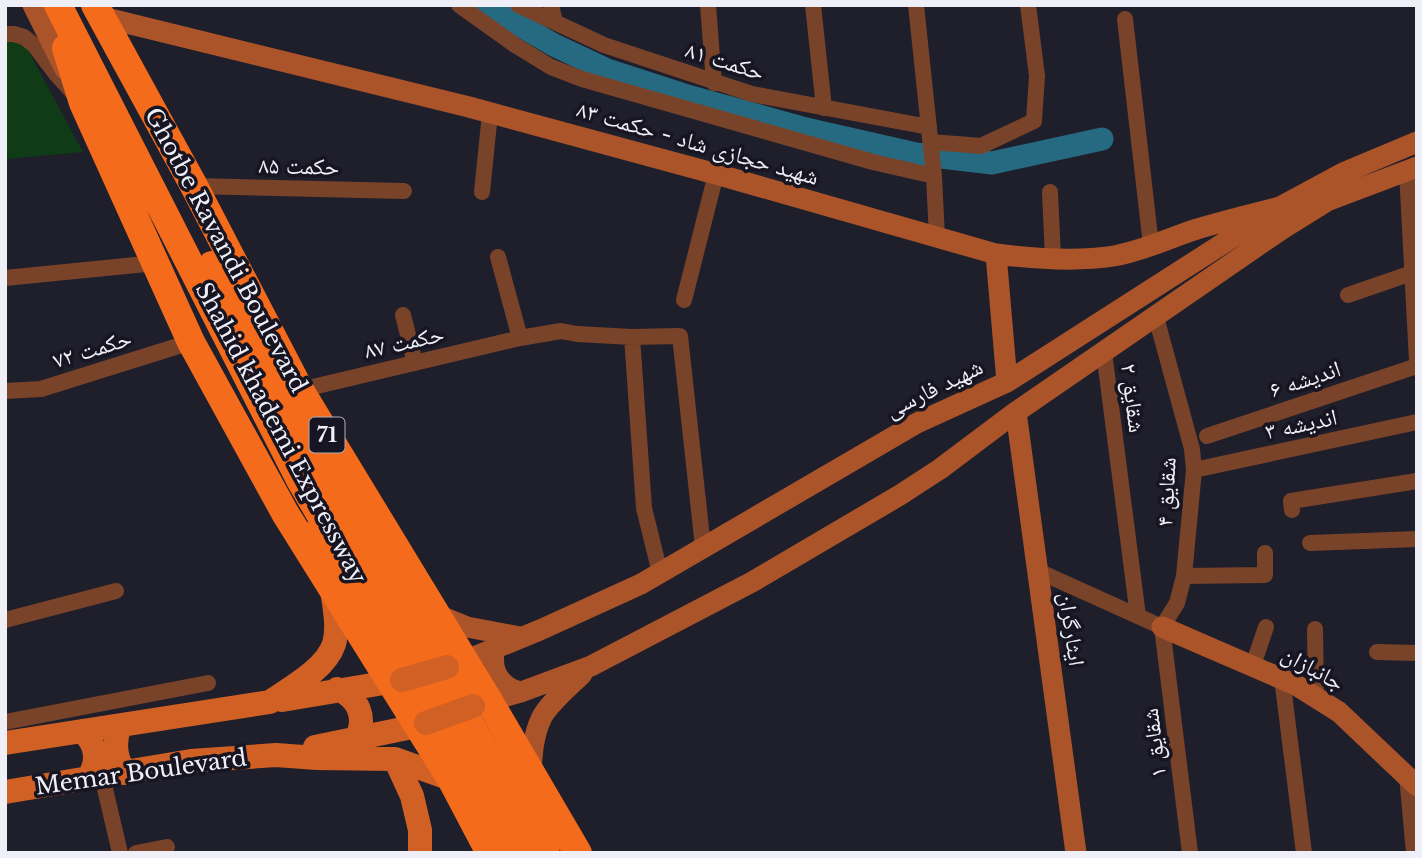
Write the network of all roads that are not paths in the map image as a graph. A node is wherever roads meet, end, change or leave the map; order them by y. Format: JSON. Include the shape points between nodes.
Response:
{"nodes":[{"id":1,"x":33,"y":5,"type":"edge"},
{"id":2,"x":53,"y":5,"type":"edge"},
{"id":3,"x":58,"y":5,"type":"edge"},
{"id":4,"x":459,"y":5,"type":"edge"},
{"id":5,"x":518,"y":5,"type":"edge"},
{"id":6,"x":551,"y":5,"type":"edge"},
{"id":7,"x":708,"y":5,"type":"edge"},
{"id":8,"x":813,"y":5,"type":"edge"},
{"id":9,"x":916,"y":5,"type":"edge"},
{"id":10,"x":1028,"y":5,"type":"edge"},
{"id":11,"x":98,"y":11,"type":"edge"},
{"id":12,"x":1125,"y":19,"type":"dead end"},
{"id":13,"x":555,"y":22,"type":"junction"},
{"id":14,"x":5,"y":34,"type":"edge"},
{"id":15,"x":117,"y":46,"type":"junction"},
{"id":16,"x":714,"y":83,"type":"junction"},
{"id":17,"x":83,"y":103,"type":"junction"},
{"id":18,"x":824,"y":108,"type":"junction"},
{"id":19,"x":490,"y":113,"type":"junction"},
{"id":20,"x":930,"y":135,"type":"junction"},
{"id":21,"x":1417,"y":142,"type":"edge"},
{"id":22,"x":1412,"y":169,"type":"edge"},
{"id":23,"x":716,"y":174,"type":"junction"},
{"id":24,"x":934,"y":176,"type":"junction"},
{"id":25,"x":194,"y":186,"type":"junction"},
{"id":26,"x":404,"y":191,"type":"dead end"},
{"id":27,"x":482,"y":192,"type":"dead end"},
{"id":28,"x":1050,"y":192,"type":"dead end"},
{"id":29,"x":1280,"y":207,"type":"junction"},
{"id":30,"x":937,"y":238,"type":"junction"},
{"id":31,"x":1151,"y":246,"type":"junction"},
{"id":32,"x":996,"y":254,"type":"junction"},
{"id":33,"x":498,"y":257,"type":"dead end"},
{"id":34,"x":1053,"y":258,"type":"junction"},
{"id":35,"x":156,"y":263,"type":"junction"},
{"id":36,"x":5,"y":278,"type":"edge"},
{"id":37,"x":1414,"y":281,"type":"edge"},
{"id":38,"x":1348,"y":295,"type":"dead end"},
{"id":39,"x":684,"y":300,"type":"dead end"},
{"id":40,"x":403,"y":314,"type":"dead end"},
{"id":41,"x":1156,"y":317,"type":"junction"},
{"id":42,"x":632,"y":337,"type":"junction"},
{"id":43,"x":520,"y":338,"type":"junction"},
{"id":44,"x":1416,"y":339,"type":"edge"},
{"id":45,"x":191,"y":342,"type":"junction"},
{"id":46,"x":1104,"y":352,"type":"junction"},
{"id":47,"x":1417,"y":361,"type":"edge"},
{"id":48,"x":415,"y":363,"type":"junction"},
{"id":49,"x":1417,"y":366,"type":"edge"},
{"id":50,"x":1007,"y":382,"type":"junction"},
{"id":51,"x":300,"y":390,"type":"junction"},
{"id":52,"x":5,"y":391,"type":"edge"},
{"id":53,"x":1016,"y":412,"type":"junction"},
{"id":54,"x":1417,"y":422,"type":"edge"},
{"id":55,"x":1207,"y":436,"type":"dead end"},
{"id":56,"x":1194,"y":470,"type":"junction"},
{"id":57,"x":1417,"y":481,"type":"edge"},
{"id":58,"x":1291,"y":506,"type":"dead end"},
{"id":59,"x":285,"y":513,"type":"junction"},
{"id":60,"x":1417,"y":539,"type":"edge"},
{"id":61,"x":1310,"y":543,"type":"dead end"},
{"id":62,"x":703,"y":547,"type":"junction"},
{"id":63,"x":1265,"y":553,"type":"dead end"},
{"id":64,"x":1038,"y":571,"type":"junction"},
{"id":65,"x":660,"y":573,"type":"junction"},
{"id":66,"x":1184,"y":576,"type":"junction"},
{"id":67,"x":331,"y":588,"type":"junction"},
{"id":68,"x":116,"y":591,"type":"dead end"},
{"id":69,"x":435,"y":614,"type":"junction"},
{"id":70,"x":1138,"y":616,"type":"junction"},
{"id":71,"x":5,"y":620,"type":"edge"},
{"id":72,"x":1162,"y":627,"type":"junction"},
{"id":73,"x":1266,"y":627,"type":"dead end"},
{"id":74,"x":1315,"y":629,"type":"dead end"},
{"id":75,"x":523,"y":637,"type":"junction"},
{"id":76,"x":493,"y":649,"type":"junction"},
{"id":77,"x":1377,"y":652,"type":"dead end"},
{"id":78,"x":1417,"y":653,"type":"edge"},
{"id":79,"x":455,"y":664,"type":"junction"},
{"id":80,"x":1253,"y":665,"type":"junction"},
{"id":81,"x":592,"y":666,"type":"junction"},
{"id":82,"x":1282,"y":678,"type":"junction"},
{"id":83,"x":397,"y":680,"type":"junction"},
{"id":84,"x":208,"y":682,"type":"dead end"},
{"id":85,"x":337,"y":689,"type":"junction"},
{"id":86,"x":521,"y":692,"type":"junction"},
{"id":87,"x":1315,"y":697,"type":"junction"},
{"id":88,"x":270,"y":702,"type":"junction"},
{"id":89,"x":481,"y":704,"type":"junction"},
{"id":90,"x":5,"y":722,"type":"edge"},
{"id":91,"x":422,"y":724,"type":"junction"},
{"id":92,"x":120,"y":726,"type":"junction"},
{"id":93,"x":82,"y":731,"type":"junction"},
{"id":94,"x":356,"y":739,"type":"junction"},
{"id":95,"x":5,"y":743,"type":"edge"},
{"id":96,"x":276,"y":755,"type":"junction"},
{"id":97,"x":395,"y":759,"type":"junction"},
{"id":98,"x":531,"y":773,"type":"junction"},
{"id":99,"x":105,"y":776,"type":"junction"},
{"id":100,"x":451,"y":779,"type":"junction"},
{"id":101,"x":1412,"y":781,"type":"edge"},
{"id":102,"x":5,"y":792,"type":"edge"},
{"id":103,"x":573,"y":843,"type":"edge"},
{"id":104,"x":167,"y":847,"type":"dead end"},
{"id":105,"x":504,"y":851,"type":"edge"},
{"id":106,"x":120,"y":853,"type":"edge"},
{"id":107,"x":136,"y":853,"type":"edge"},
{"id":108,"x":420,"y":853,"type":"edge"},
{"id":109,"x":546,"y":853,"type":"edge"},
{"id":110,"x":1076,"y":853,"type":"edge"},
{"id":111,"x":1190,"y":853,"type":"edge"},
{"id":112,"x":1304,"y":853,"type":"edge"},
{"id":113,"x":1414,"y":853,"type":"edge"}],
"edges":[{"from":1,"to":17,"type":"street"},
{"from":2,"to":17,"type":"highway"},
{"from":3,"to":105,"type":"highway","name":"Shahid khademi Expressway","via":[[300,480]]},
{"from":4,"to":24,"type":"street","via":[[542,62],[582,79]]},
{"from":5,"to":13,"type":"street","name":"حکمت ۸۱"},
{"from":6,"to":13,"type":"street"},
{"from":7,"to":16,"type":"street"},
{"from":8,"to":18,"type":"street"},
{"from":9,"to":20,"type":"street"},
{"from":10,"to":20,"type":"street","name":"حکمت ۸۱","via":[[1037,76],[1034,121],[981,146]]},
{"from":11,"to":15,"type":"highway","name":"Ghotbe Ravandi Boulevard","number":"71"},
{"from":11,"to":19,"type":"street","name":"شهید حجازی شاد - حکمت ۸۳"},
{"from":12,"to":31,"type":"street"},
{"from":13,"to":16,"type":"street","name":"حکمت ۸۱","via":[[604,45]]},
{"from":14,"to":17,"type":"street","via":[[24,37],[34,45]]},
{"from":15,"to":25,"type":"highway","name":"Ghotbe Ravandi Boulevard","number":"71"},
{"from":15,"to":109,"type":"highway","name":"Shahid khademi Expressway","via":[[123,86],[323,475]]},
{"from":16,"to":18,"type":"street","name":"حکمت ۸۱"},
{"from":17,"to":35,"type":"highway"},
{"from":18,"to":20,"type":"street","name":"حکمت ۸۱"},
{"from":19,"to":23,"type":"street","name":"شهید حجازی شاد - حکمت ۸۳"},
{"from":19,"to":27,"type":"street"},
{"from":20,"to":24,"type":"street"},
{"from":21,"to":29,"type":"street","name":"شهید فارسی","via":[[1343,173]]},
{"from":22,"to":37,"type":"street"},
{"from":22,"to":41,"type":"street","via":[[1327,201]]},
{"from":23,"to":30,"type":"street","name":"شهید حجازی شاد - حکمت ۸۳"},
{"from":23,"to":39,"type":"street"},
{"from":24,"to":30,"type":"street"},
{"from":25,"to":26,"type":"street","name":"حکمت ۸۵"},
{"from":25,"to":51,"type":"highway","name":"Ghotbe Ravandi Boulevard","number":"71"},
{"from":28,"to":34,"type":"street"},
{"from":29,"to":31,"type":"street","name":"شهید حجازی شاد - حکمت ۸۳"},
{"from":29,"to":50,"type":"street","name":"شهید فارسی"},
{"from":30,"to":32,"type":"street","name":"شهید حجازی شاد - حکمت ۸۳"},
{"from":31,"to":34,"type":"street","name":"شهید حجازی شاد - حکمت ۸۳","via":[[1116,256]]},
{"from":32,"to":34,"type":"street","name":"شهید حجازی شاد - حکمت ۸۳"},
{"from":32,"to":50,"type":"street"},
{"from":33,"to":43,"type":"street"},
{"from":35,"to":36,"type":"street"},
{"from":35,"to":45,"type":"highway"},
{"from":37,"to":38,"type":"street"},
{"from":37,"to":44,"type":"street"},
{"from":40,"to":48,"type":"street"},
{"from":41,"to":46,"type":"street"},
{"from":41,"to":56,"type":"street","name":"شقایق ۴"},
{"from":42,"to":43,"type":"street","name":"حکمت ۸۷","via":[[561,331]]},
{"from":42,"to":62,"type":"street","name":"حکمت ۸۷","via":[[680,336]]},
{"from":42,"to":65,"type":"street","via":[[644,508]]},
{"from":43,"to":48,"type":"street","name":"حکمت ۸۷"},
{"from":44,"to":47,"type":"street"},
{"from":45,"to":52,"type":"street","name":"حکمت ۷۲","via":[[41,389]]},
{"from":45,"to":59,"type":"highway"},
{"from":46,"to":53,"type":"street"},
{"from":46,"to":70,"type":"street","name":"شقایق ۲"},
{"from":48,"to":51,"type":"street","name":"حکمت ۸۷"},
{"from":49,"to":55,"type":"street","name":"اندیشه ۶"},
{"from":50,"to":62,"type":"street","name":"شهید فارسی","via":[[917,424]]},
{"from":51,"to":59,"type":"highway","bridge":true,"via":[[308,422],[359,516],[352,529],[326,545],[306,536]]},
{"from":51,"to":69,"type":"highway","name":"Ghotbe Ravandi Boulevard","number":"71"},
{"from":53,"to":64,"type":"street","name":"ایثارگران"},
{"from":53,"to":81,"type":"street","via":[[900,495],[752,582]]},
{"from":54,"to":56,"type":"street","name":"اندیشه ۳"},
{"from":56,"to":66,"type":"street","name":"شقایق ۴"},
{"from":57,"to":58,"type":"street"},
{"from":59,"to":67,"type":"highway"},
{"from":60,"to":61,"type":"street"},
{"from":62,"to":65,"type":"street","name":"شهید فارسی"},
{"from":63,"to":66,"type":"street","via":[[1265,575]]},
{"from":64,"to":70,"type":"street"},
{"from":64,"to":110,"type":"street","name":"ایثارگران"},
{"from":65,"to":75,"type":"street","name":"شهید فارسی"},
{"from":66,"to":72,"type":"street","name":"شقایق ۴","via":[[1177,603]]},
{"from":67,"to":83,"type":"highway"},
{"from":67,"to":88,"type":"main road","via":[[334,644],[326,659]]},
{"from":68,"to":71,"type":"street"},
{"from":69,"to":75,"type":"street","via":[[467,627]]},
{"from":69,"to":79,"type":"highway","name":"Ghotbe Ravandi Boulevard","number":"71"},
{"from":70,"to":72,"type":"street"},
{"from":72,"to":80,"type":"street","name":"جانبازان"},
{"from":72,"to":111,"type":"street","name":"شقایق ۱"},
{"from":73,"to":80,"type":"street"},
{"from":74,"to":87,"type":"street"},
{"from":75,"to":76,"type":"street","name":"شهید فارسی"},
{"from":76,"to":79,"type":"street","name":"شهید فارسی"},
{"from":76,"to":86,"type":"street","via":[[498,677]]},
{"from":77,"to":78,"type":"street"},
{"from":79,"to":83,"type":"main road","bridge":true},
{"from":79,"to":89,"type":"highway","name":"Ghotbe Ravandi Boulevard","number":"71"},
{"from":80,"to":82,"type":"street","name":"جانبازان"},
{"from":81,"to":86,"type":"street"},
{"from":81,"to":98,"type":"street","via":[[541,718]]},
{"from":82,"to":87,"type":"street","name":"جانبازان"},
{"from":82,"to":112,"type":"street"},
{"from":83,"to":85,"type":"main road"},
{"from":83,"to":91,"type":"highway"},
{"from":84,"to":90,"type":"street"},
{"from":85,"to":88,"type":"main road"},
{"from":85,"to":94,"type":"main road","via":[[351,696],[359,708],[362,722]]},
{"from":86,"to":89,"type":"street"},
{"from":87,"to":101,"type":"street","name":"جانبازان","via":[[1339,712]]},
{"from":88,"to":92,"type":"main road"},
{"from":89,"to":91,"type":"main road","name":"Memar Boulevard","bridge":true},
{"from":89,"to":98,"type":"highway","name":"Ghotbe Ravandi Boulevard","number":"71"},
{"from":91,"to":94,"type":"main road","name":"Memar Boulevard"},
{"from":91,"to":100,"type":"highway"},
{"from":92,"to":93,"type":"main road"},
{"from":92,"to":99,"type":"main road","via":[[117,759]]},
{"from":93,"to":95,"type":"main road"},
{"from":93,"to":99,"type":"main road","via":[[91,741],[94,767]]},
{"from":94,"to":96,"type":"main road","name":"Memar Boulevard"},
{"from":96,"to":97,"type":"main road","name":"Memar Boulevard"},
{"from":96,"to":99,"type":"main road","name":"Memar Boulevard","via":[[191,761]]},
{"from":97,"to":100,"type":"main road","name":"Memar Boulevard"},
{"from":97,"to":108,"type":"main road","via":[[412,796]]},
{"from":98,"to":103,"type":"highway","name":"Ghotbe Ravandi Boulevard","number":"71"},
{"from":99,"to":102,"type":"main road","name":"Memar Boulevard"},
{"from":99,"to":106,"type":"street"},
{"from":100,"to":105,"type":"highway"},
{"from":101,"to":113,"type":"street"},
{"from":103,"to":105,"type":"highway","bridge":true,"via":[[542,813],[530,810],[517,814],[507,827]]},
{"from":104,"to":107,"type":"street"}]}
